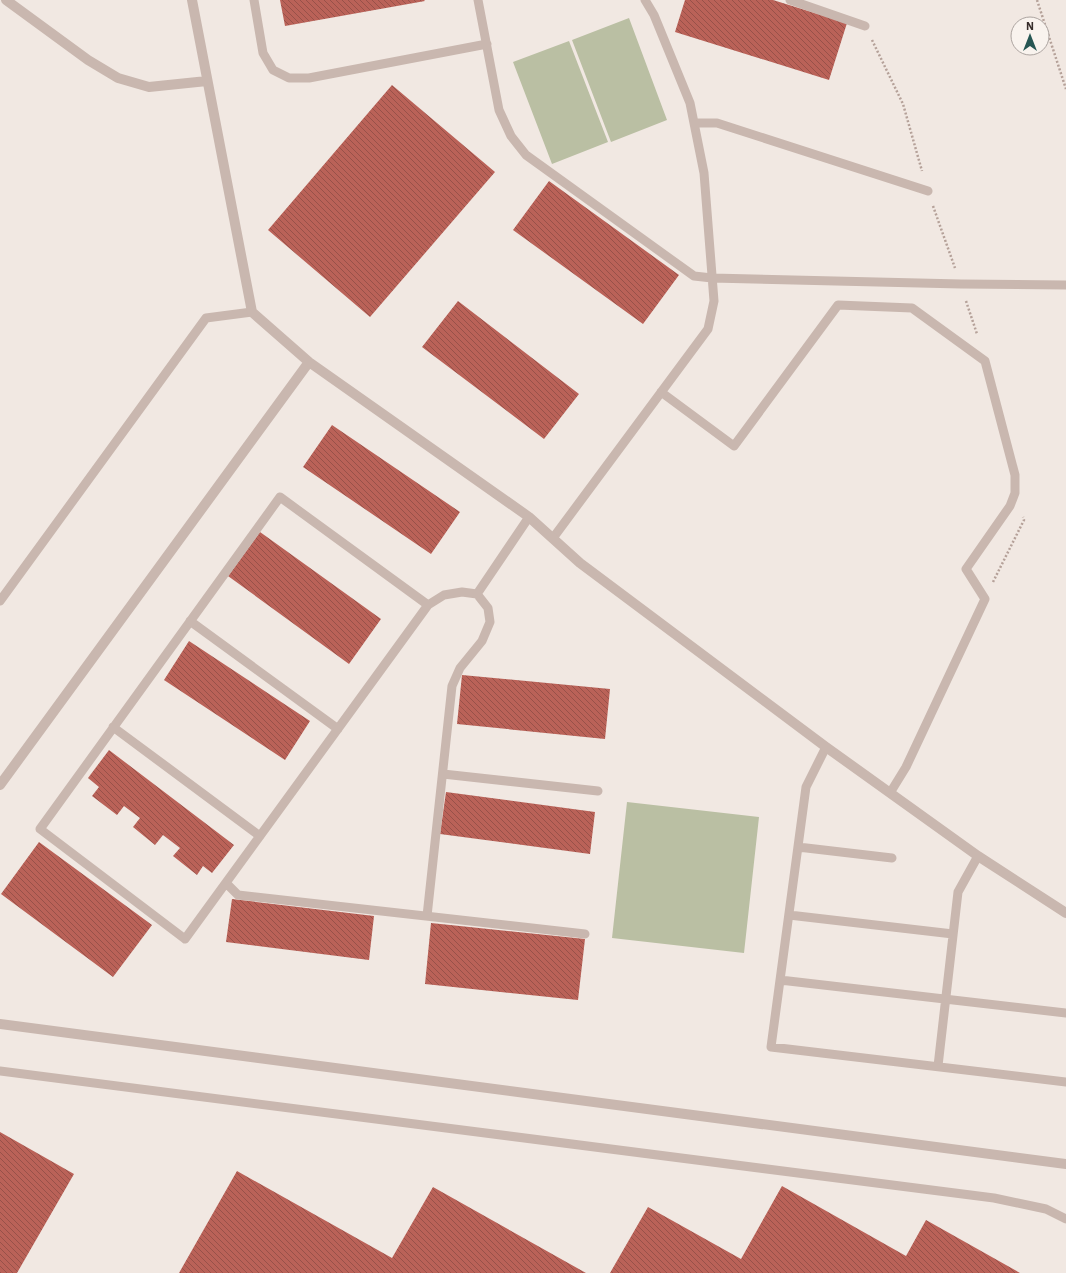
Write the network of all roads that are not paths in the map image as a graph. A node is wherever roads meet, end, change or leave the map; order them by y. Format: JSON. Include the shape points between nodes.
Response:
{"nodes":[{"id":1,"x":6,"y":0,"type":"edge"},
{"id":2,"x":192,"y":0,"type":"edge"},
{"id":3,"x":254,"y":0,"type":"edge"},
{"id":4,"x":478,"y":0,"type":"edge"},
{"id":5,"x":645,"y":0,"type":"edge"},
{"id":6,"x":790,"y":0,"type":"edge"},
{"id":7,"x":865,"y":26,"type":"road end"},
{"id":8,"x":487,"y":44,"type":"junction"},
{"id":9,"x":207,"y":81,"type":"junction"},
{"id":10,"x":694,"y":123,"type":"junction"},
{"id":11,"x":928,"y":191,"type":"road end"},
{"id":12,"x":712,"y":278,"type":"junction"},
{"id":13,"x":1066,"y":286,"type":"edge"},
{"id":14,"x":252,"y":312,"type":"junction"},
{"id":15,"x":309,"y":362,"type":"junction"},
{"id":16,"x":661,"y":392,"type":"junction"},
{"id":17,"x":529,"y":517,"type":"junction"},
{"id":18,"x":553,"y":538,"type":"junction"},
{"id":19,"x":477,"y":594,"type":"junction"},
{"id":20,"x":0,"y":601,"type":"edge"},
{"id":21,"x":428,"y":605,"type":"junction"},
{"id":22,"x":190,"y":621,"type":"junction"},
{"id":23,"x":113,"y":727,"type":"junction"},
{"id":24,"x":338,"y":729,"type":"junction"},
{"id":25,"x":826,"y":747,"type":"junction"},
{"id":26,"x":443,"y":774,"type":"junction"},
{"id":27,"x":0,"y":785,"type":"edge"},
{"id":28,"x":598,"y":791,"type":"dead end"},
{"id":29,"x":890,"y":793,"type":"junction"},
{"id":30,"x":260,"y":836,"type":"junction"},
{"id":31,"x":798,"y":848,"type":"junction"},
{"id":32,"x":978,"y":856,"type":"junction"},
{"id":33,"x":892,"y":858,"type":"dead end"},
{"id":34,"x":226,"y":884,"type":"junction"},
{"id":35,"x":1066,"y":913,"type":"edge"},
{"id":36,"x":789,"y":915,"type":"junction"},
{"id":37,"x":427,"y":916,"type":"junction"},
{"id":38,"x":585,"y":934,"type":"dead end"},
{"id":39,"x":953,"y":934,"type":"junction"},
{"id":40,"x":780,"y":980,"type":"junction"},
{"id":41,"x":946,"y":1000,"type":"junction"},
{"id":42,"x":1066,"y":1013,"type":"edge"},
{"id":43,"x":0,"y":1024,"type":"edge"},
{"id":44,"x":938,"y":1066,"type":"junction"},
{"id":45,"x":0,"y":1071,"type":"edge"},
{"id":46,"x":1066,"y":1082,"type":"edge"},
{"id":47,"x":1066,"y":1164,"type":"edge"},
{"id":48,"x":1066,"y":1219,"type":"edge"}],
"edges":[{"from":1,"to":9,"type":"street","via":[[88,60],[118,78],[149,87]]},
{"from":2,"to":9,"type":"street"},
{"from":3,"to":8,"type":"lane","via":[[263,53],[273,70],[289,78],[309,78]]},
{"from":4,"to":8,"type":"lane"},
{"from":5,"to":10,"type":"lane","via":[[654,15],[690,103]]},
{"from":6,"to":7,"type":"lane"},
{"from":8,"to":12,"type":"lane","via":[[499,110],[511,136],[526,155],[694,276]]},
{"from":9,"to":14,"type":"street"},
{"from":10,"to":11,"type":"lane","via":[[717,123]]},
{"from":10,"to":12,"type":"lane","via":[[704,173]]},
{"from":12,"to":13,"type":"lane"},
{"from":12,"to":16,"type":"lane","via":[[714,301],[708,329]]},
{"from":14,"to":15,"type":"street"},
{"from":14,"to":20,"type":"lane","via":[[206,318]]},
{"from":15,"to":17,"type":"street"},
{"from":15,"to":27,"type":"street"},
{"from":16,"to":18,"type":"lane"},
{"from":16,"to":29,"type":"lane","via":[[734,446],[838,305],[912,308],[985,361],[1015,475],[1015,493],[1010,506],[966,570],[985,599],[906,767]]},
{"from":17,"to":18,"type":"street"},
{"from":17,"to":19,"type":"lane"},
{"from":18,"to":25,"type":"street","via":[[580,563]]},
{"from":19,"to":21,"type":"lane","via":[[462,592],[444,595]]},
{"from":19,"to":26,"type":"lane","via":[[488,608],[490,622],[482,642],[460,668],[452,686]]},
{"from":21,"to":22,"type":"lane","via":[[280,497]]},
{"from":21,"to":24,"type":"lane"},
{"from":22,"to":23,"type":"lane"},
{"from":22,"to":24,"type":"lane"},
{"from":23,"to":30,"type":"lane"},
{"from":23,"to":34,"type":"lane","via":[[40,828],[185,939]]},
{"from":24,"to":30,"type":"lane"},
{"from":25,"to":29,"type":"street"},
{"from":25,"to":31,"type":"lane","via":[[806,787]]},
{"from":26,"to":28,"type":"lane"},
{"from":26,"to":37,"type":"lane"},
{"from":29,"to":32,"type":"street"},
{"from":30,"to":34,"type":"lane"},
{"from":31,"to":33,"type":"lane"},
{"from":31,"to":36,"type":"lane"},
{"from":32,"to":35,"type":"street"},
{"from":32,"to":39,"type":"lane","via":[[958,892]]},
{"from":34,"to":37,"type":"lane","via":[[238,895]]},
{"from":36,"to":39,"type":"lane"},
{"from":36,"to":40,"type":"lane"},
{"from":37,"to":38,"type":"lane"},
{"from":39,"to":41,"type":"lane"},
{"from":40,"to":41,"type":"lane"},
{"from":40,"to":44,"type":"lane","via":[[771,1047]]},
{"from":41,"to":42,"type":"lane"},
{"from":41,"to":44,"type":"lane"},
{"from":43,"to":47,"type":"street"},
{"from":44,"to":46,"type":"lane"},
{"from":45,"to":48,"type":"lane","via":[[994,1198],[1046,1209]]}]}
